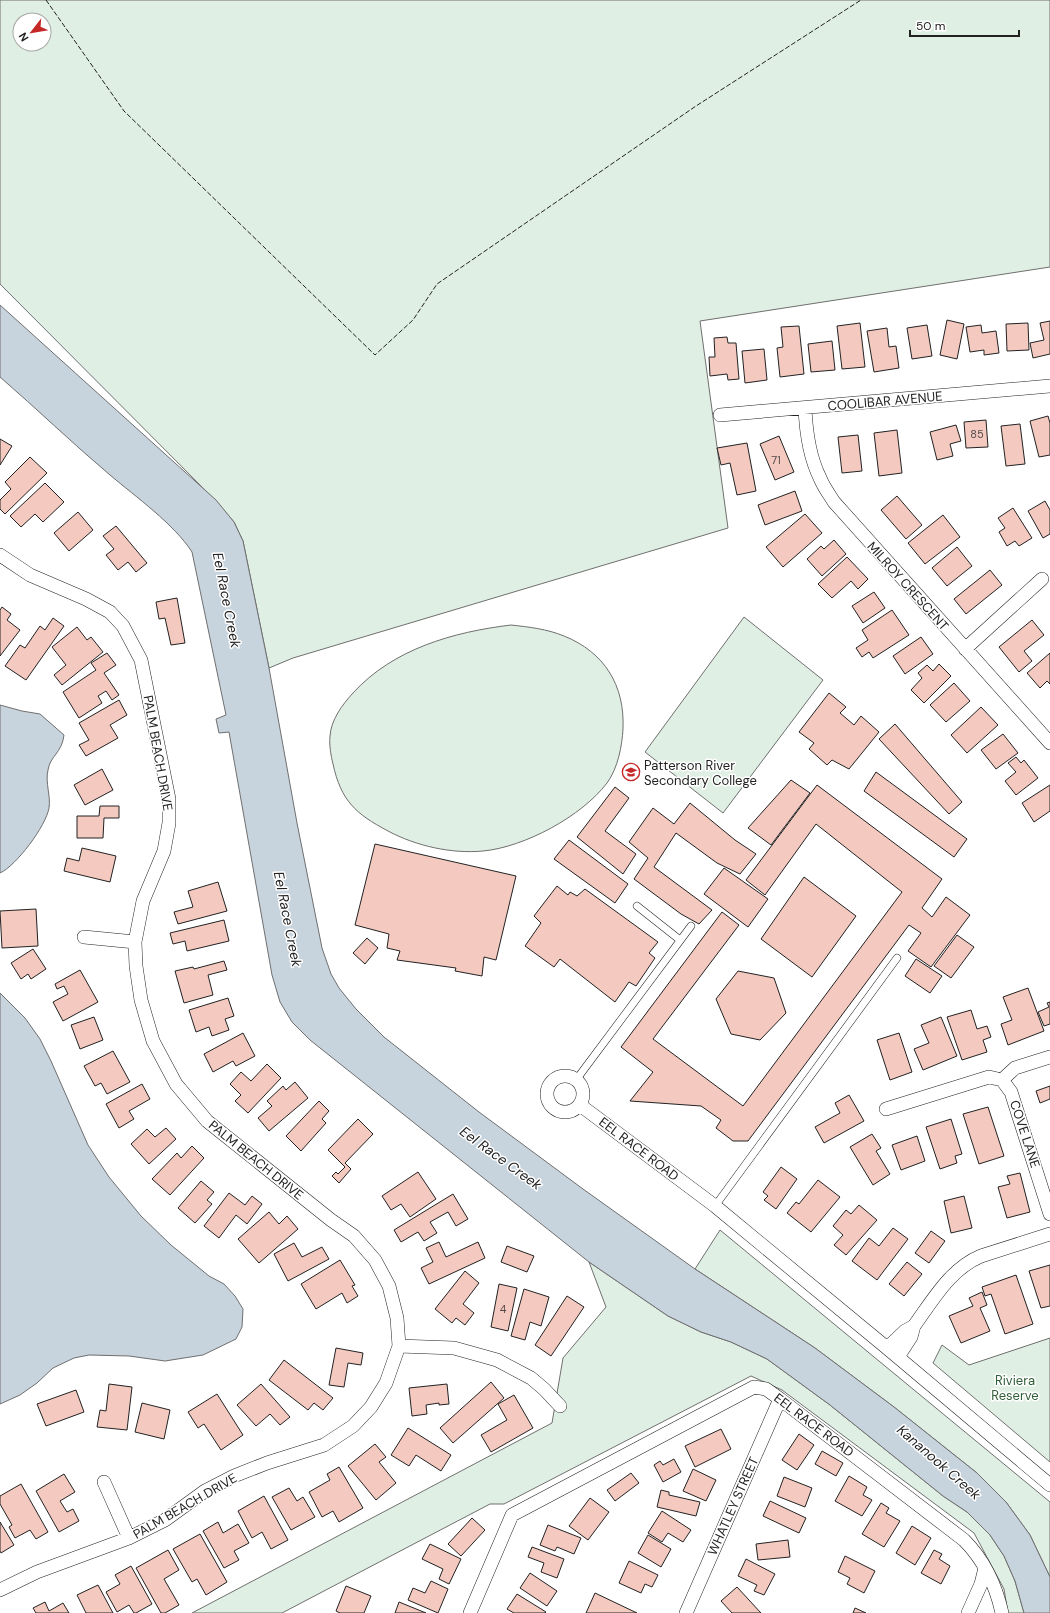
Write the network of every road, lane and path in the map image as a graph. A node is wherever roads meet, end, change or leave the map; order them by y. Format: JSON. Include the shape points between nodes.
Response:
{"nodes":[{"id":1,"x":1050,"y":386,"type":"edge"},
{"id":2,"x":805,"y":408,"type":"junction"},
{"id":3,"x":720,"y":415,"type":"dead end"},
{"id":4,"x":0,"y":555,"type":"edge"},
{"id":5,"x":1042,"y":579,"type":"dead end"},
{"id":6,"x":965,"y":649,"type":"junction"},
{"id":7,"x":1050,"y":743,"type":"edge"},
{"id":8,"x":637,"y":906,"type":"dead end"},
{"id":9,"x":691,"y":926,"type":"dead end"},
{"id":10,"x":84,"y":938,"type":"dead end"},
{"id":11,"x":680,"y":940,"type":"junction"},
{"id":12,"x":136,"y":942,"type":"junction"},
{"id":13,"x":897,"y":958,"type":"dead end"},
{"id":14,"x":1050,"y":1057,"type":"edge"},
{"id":15,"x":576,"y":1080,"type":"junction"},
{"id":16,"x":1002,"y":1080,"type":"junction"},
{"id":17,"x":580,"y":1105,"type":"junction"},
{"id":18,"x":886,"y":1109,"type":"dead end"},
{"id":19,"x":715,"y":1206,"type":"junction"},
{"id":20,"x":1050,"y":1214,"type":"edge"},
{"id":21,"x":1050,"y":1234,"type":"edge"},
{"id":22,"x":914,"y":1326,"type":"junction"},
{"id":23,"x":399,"y":1346,"type":"junction"},
{"id":24,"x":887,"y":1348,"type":"junction"},
{"id":25,"x":898,"y":1357,"type":"junction"},
{"id":26,"x":780,"y":1399,"type":"junction"},
{"id":27,"x":560,"y":1406,"type":"dead end"},
{"id":28,"x":104,"y":1482,"type":"dead end"},
{"id":29,"x":1050,"y":1485,"type":"edge"},
{"id":30,"x":129,"y":1538,"type":"junction"},
{"id":31,"x":985,"y":1568,"type":"junction"},
{"id":32,"x":0,"y":1590,"type":"edge"},
{"id":33,"x":470,"y":1613,"type":"edge"},
{"id":34,"x":686,"y":1613,"type":"edge"},
{"id":35,"x":968,"y":1613,"type":"edge"},
{"id":36,"x":1002,"y":1613,"type":"edge"}],
"edges":[{"from":1,"to":2,"type":"street","name":"COOLIBAR AVENUE"},
{"from":2,"to":3,"type":"street","name":"COOLIBAR AVENUE"},
{"from":2,"to":6,"type":"street","name":"MILROY CRESCENT","via":[[809,448],[820,478],[834,502]]},
{"from":4,"to":12,"type":"street","name":"PALM BEACH DRIVE","via":[[30,575],[110,612],[123,626],[141,660],[169,799],[169,823],[164,852],[144,901]]},
{"from":5,"to":6,"type":"street"},
{"from":6,"to":7,"type":"street","name":"MILROY CRESCENT"},
{"from":8,"to":11,"type":"lane"},
{"from":9,"to":11,"type":"lane"},
{"from":10,"to":12,"type":"street"},
{"from":11,"to":15,"type":"lane"},
{"from":12,"to":23,"type":"street","name":"PALM BEACH DRIVE","via":[[136,966],[141,1000],[154,1041],[176,1084],[206,1121],[354,1236],[375,1260],[389,1286],[397,1318]]},
{"from":13,"to":19,"type":"lane"},
{"from":14,"to":16,"type":"street","via":[[1015,1068]]},
{"from":15,"to":17,"type":"street","via":[[583,1091]]},
{"from":15,"to":17,"type":"street","via":[[568,1076],[557,1077],[548,1086],[547,1096],[550,1105],[558,1111],[571,1111]]},
{"from":16,"to":18,"type":"street","via":[[989,1077]]},
{"from":16,"to":20,"type":"street","name":"COVE LANE","via":[[1011,1092]]},
{"from":17,"to":19,"type":"street","name":"EEL RACE ROAD"},
{"from":19,"to":24,"type":"street","name":"EEL RACE ROAD"},
{"from":21,"to":22,"type":"street","via":[[981,1256],[965,1264],[953,1274]]},
{"from":22,"to":24,"type":"street"},
{"from":22,"to":25,"type":"street","via":[[911,1337]]},
{"from":23,"to":27,"type":"street","via":[[454,1348],[497,1360],[531,1378]]},
{"from":23,"to":30,"type":"street","name":"PALM BEACH DRIVE","via":[[386,1383],[371,1407],[353,1426],[324,1445],[267,1462],[234,1476],[205,1491],[165,1520]]},
{"from":24,"to":25,"type":"street","name":"EEL RACE ROAD"},
{"from":25,"to":29,"type":"street","name":"EEL RACE ROAD"},
{"from":26,"to":31,"type":"street","name":"EEL RACE ROAD","via":[[959,1535]]},
{"from":26,"to":33,"type":"street","name":"EEL RACE ROAD","via":[[766,1389],[754,1387],[512,1515]]},
{"from":26,"to":34,"type":"street","name":"WHATLEY STREET"},
{"from":28,"to":30,"type":"street"},
{"from":30,"to":32,"type":"street","name":"PALM BEACH DRIVE","via":[[37,1572]]},
{"from":31,"to":35,"type":"street"},
{"from":31,"to":36,"type":"street","name":"EEL RACE ROAD","via":[[997,1594]]}]}
